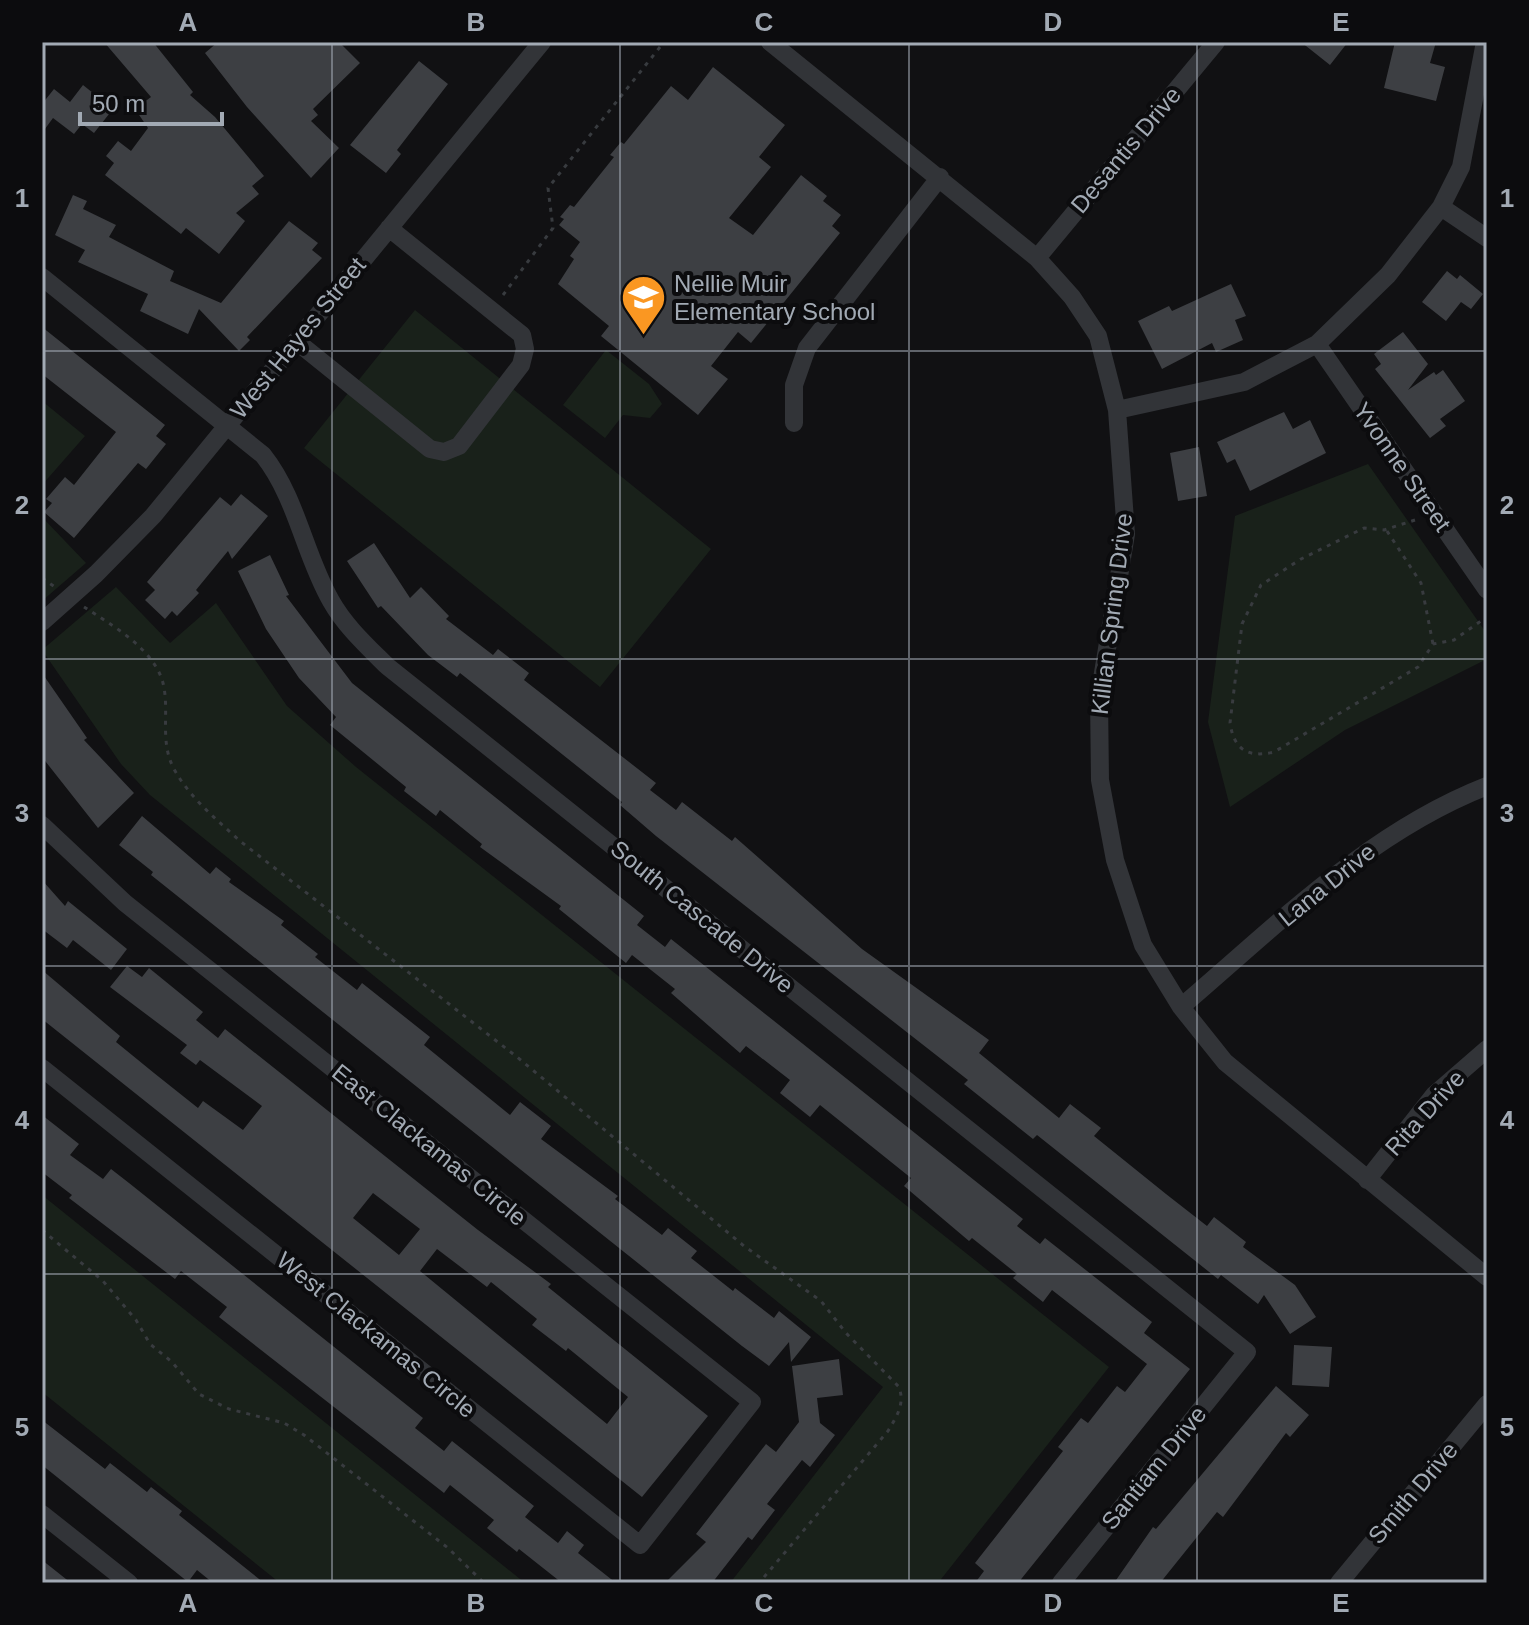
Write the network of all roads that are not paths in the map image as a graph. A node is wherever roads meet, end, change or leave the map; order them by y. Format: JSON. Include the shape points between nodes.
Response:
{"nodes":[{"id":1,"x":542,"y":42,"type":"edge"},
{"id":2,"x":770,"y":42,"type":"edge"},
{"id":3,"x":1216,"y":42,"type":"edge"},
{"id":4,"x":1485,"y":42,"type":"edge"},
{"id":5,"x":940,"y":177,"type":"junction"},
{"id":6,"x":1441,"y":207,"type":"junction"},
{"id":7,"x":389,"y":228,"type":"junction"},
{"id":8,"x":1487,"y":238,"type":"edge"},
{"id":9,"x":1037,"y":258,"type":"junction"},
{"id":10,"x":42,"y":277,"type":"edge"},
{"id":11,"x":296,"y":341,"type":"junction"},
{"id":12,"x":1317,"y":344,"type":"junction"},
{"id":13,"x":1117,"y":410,"type":"junction"},
{"id":14,"x":794,"y":423,"type":"dead end"},
{"id":15,"x":228,"y":424,"type":"junction"},
{"id":16,"x":1487,"y":590,"type":"edge"},
{"id":17,"x":42,"y":622,"type":"edge"},
{"id":18,"x":1487,"y":786,"type":"edge"},
{"id":19,"x":42,"y":825,"type":"edge"},
{"id":20,"x":1181,"y":1007,"type":"junction"},
{"id":21,"x":1487,"y":1049,"type":"edge"},
{"id":22,"x":42,"y":1068,"type":"edge"},
{"id":23,"x":1367,"y":1180,"type":"junction"},
{"id":24,"x":1487,"y":1277,"type":"edge"},
{"id":25,"x":1247,"y":1352,"type":"joint"},
{"id":26,"x":1487,"y":1404,"type":"edge"},
{"id":27,"x":696,"y":1474,"type":"joint"},
{"id":28,"x":42,"y":1514,"type":"edge"},
{"id":29,"x":129,"y":1583,"type":"edge"},
{"id":30,"x":1061,"y":1583,"type":"edge"},
{"id":31,"x":1339,"y":1583,"type":"edge"}],
"edges":[{"from":1,"to":7,"type":"street","name":"West Hayes Street"},
{"from":2,"to":5,"type":"street","name":"Killian Spring Drive"},
{"from":3,"to":9,"type":"street","name":"Desantis Drive"},
{"from":4,"to":6,"type":"street","via":[[1461,167]]},
{"from":5,"to":9,"type":"street","name":"Killian Spring Drive"},
{"from":5,"to":14,"type":"street","via":[[807,348],[794,385]]},
{"from":6,"to":8,"type":"street"},
{"from":6,"to":12,"type":"street","via":[[1388,275]]},
{"from":7,"to":11,"type":"street","name":"West Hayes Street"},
{"from":7,"to":11,"type":"street","via":[[522,335],[521,365],[459,446],[444,452],[430,449]]},
{"from":9,"to":13,"type":"street","name":"Killian Spring Drive","via":[[1098,336]]},
{"from":10,"to":15,"type":"street","name":"South Cascade Drive"},
{"from":11,"to":15,"type":"street","name":"West Hayes Street"},
{"from":12,"to":13,"type":"street","via":[[1244,382]]},
{"from":12,"to":16,"type":"street","name":"Yvonne Street"},
{"from":13,"to":20,"type":"street","name":"Killian Spring Drive","via":[[1126,534],[1099,697],[1100,780],[1115,860],[1143,945]]},
{"from":15,"to":17,"type":"street","name":"West Hayes Street","via":[[153,516]]},
{"from":15,"to":25,"type":"street","name":"South Cascade Drive","via":[[277,473],[331,602],[387,666]]},
{"from":18,"to":20,"type":"street","name":"Lana Drive","via":[[1424,814],[1375,846]]},
{"from":19,"to":27,"type":"street","name":"East Clackamas Circle","via":[[125,903],[752,1402]]},
{"from":20,"to":23,"type":"street","name":"Killian Spring Drive","via":[[1225,1062]]},
{"from":21,"to":23,"type":"street","name":"Rita Drive","via":[[1434,1095]]},
{"from":22,"to":27,"type":"street","name":"West Clackamas Circle","via":[[640,1545]]},
{"from":23,"to":24,"type":"street","name":"Killian Spring Drive"},
{"from":25,"to":30,"type":"street","name":"Santiam Drive"},
{"from":26,"to":31,"type":"street","name":"Smith Drive"},
{"from":28,"to":29,"type":"street"}]}
